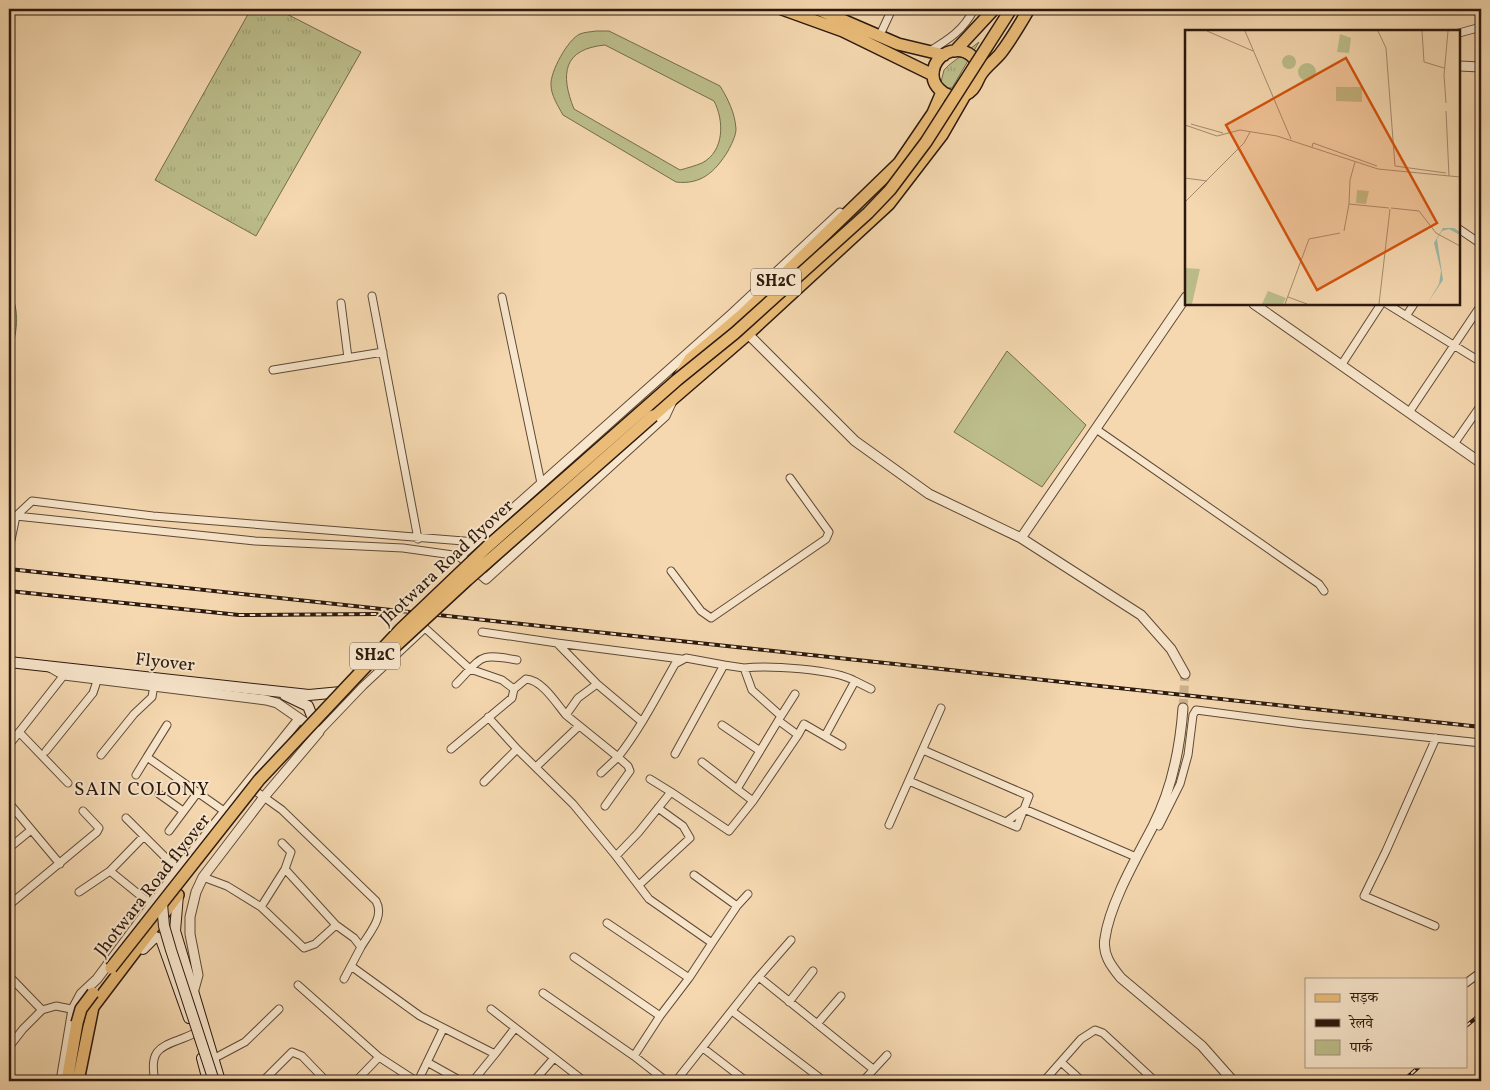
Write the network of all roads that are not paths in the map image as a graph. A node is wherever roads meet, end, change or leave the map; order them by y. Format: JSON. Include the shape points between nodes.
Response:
{"nodes":[{"id":1,"x":782,"y":9,"type":"edge"},
{"id":2,"x":817,"y":9,"type":"edge"},
{"id":3,"x":892,"y":9,"type":"edge"},
{"id":4,"x":974,"y":9,"type":"edge"},
{"id":5,"x":994,"y":9,"type":"edge"},
{"id":6,"x":1010,"y":9,"type":"edge"},
{"id":7,"x":1029,"y":9,"type":"edge"},
{"id":8,"x":1481,"y":27,"type":"edge"},
{"id":9,"x":1460,"y":33,"type":"edge"},
{"id":10,"x":879,"y":37,"type":"junction"},
{"id":11,"x":928,"y":52,"type":"junction"},
{"id":12,"x":949,"y":53,"type":"junction"},
{"id":13,"x":1460,"y":66,"type":"edge"},
{"id":14,"x":1481,"y":67,"type":"edge"},
{"id":15,"x":933,"y":75,"type":"junction"},
{"id":16,"x":980,"y":75,"type":"junction"},
{"id":17,"x":942,"y":92,"type":"junction"},
{"id":18,"x":965,"y":95,"type":"junction"},
{"id":19,"x":860,"y":201,"type":"junction"},
{"id":20,"x":1460,"y":232,"type":"edge"},
{"id":21,"x":1481,"y":244,"type":"edge"},
{"id":22,"x":372,"y":296,"type":"dead end"},
{"id":23,"x":502,"y":297,"type":"dead end"},
{"id":24,"x":1185,"y":298,"type":"edge"},
{"id":25,"x":341,"y":303,"type":"dead end"},
{"id":26,"x":1255,"y":305,"type":"edge"},
{"id":27,"x":1380,"y":305,"type":"edge"},
{"id":28,"x":1389,"y":305,"type":"edge"},
{"id":29,"x":1413,"y":305,"type":"edge"},
{"id":30,"x":1481,"y":305,"type":"edge"},
{"id":31,"x":1406,"y":316,"type":"junction"},
{"id":32,"x":748,"y":334,"type":"junction"},
{"id":33,"x":1453,"y":346,"type":"junction"},
{"id":34,"x":383,"y":352,"type":"junction"},
{"id":35,"x":348,"y":358,"type":"junction"},
{"id":36,"x":1481,"y":362,"type":"edge"},
{"id":37,"x":1342,"y":364,"type":"junction"},
{"id":38,"x":273,"y":370,"type":"dead end"},
{"id":39,"x":677,"y":380,"type":"junction"},
{"id":40,"x":673,"y":399,"type":"junction"},
{"id":41,"x":1481,"y":405,"type":"edge"},
{"id":42,"x":1410,"y":411,"type":"junction"},
{"id":43,"x":1096,"y":429,"type":"junction"},
{"id":44,"x":1454,"y":444,"type":"junction"},
{"id":45,"x":1481,"y":463,"type":"edge"},
{"id":46,"x":790,"y":478,"type":"dead end"},
{"id":47,"x":541,"y":483,"type":"junction"},
{"id":48,"x":16,"y":516,"type":"junction"},
{"id":49,"x":403,"y":537,"type":"junction"},
{"id":50,"x":1021,"y":538,"type":"junction"},
{"id":51,"x":418,"y":539,"type":"junction"},
{"id":52,"x":9,"y":540,"type":"edge"},
{"id":53,"x":476,"y":542,"type":"junction"},
{"id":54,"x":403,"y":548,"type":"junction"},
{"id":55,"x":460,"y":556,"type":"junction"},
{"id":56,"x":671,"y":571,"type":"dead end"},
{"id":57,"x":1324,"y":591,"type":"dead end"},
{"id":58,"x":482,"y":632,"type":"dead end"},
{"id":59,"x":557,"y":643,"type":"junction"},
{"id":60,"x":681,"y":659,"type":"junction"},
{"id":61,"x":518,"y":660,"type":"dead end"},
{"id":62,"x":9,"y":662,"type":"edge"},
{"id":63,"x":724,"y":666,"type":"junction"},
{"id":64,"x":744,"y":668,"type":"junction"},
{"id":65,"x":470,"y":669,"type":"junction"},
{"id":66,"x":68,"y":672,"type":"junction"},
{"id":67,"x":1185,"y":674,"type":"tunnel mouth"},
{"id":68,"x":98,"y":678,"type":"junction"},
{"id":69,"x":855,"y":681,"type":"junction"},
{"id":70,"x":456,"y":684,"type":"dead end"},
{"id":71,"x":597,"y":684,"type":"junction"},
{"id":72,"x":154,"y":685,"type":"junction"},
{"id":73,"x":514,"y":689,"type":"junction"},
{"id":74,"x":871,"y":689,"type":"dead end"},
{"id":75,"x":278,"y":691,"type":"junction"},
{"id":76,"x":341,"y":692,"type":"junction"},
{"id":77,"x":795,"y":694,"type":"dead end"},
{"id":78,"x":941,"y":708,"type":"dead end"},
{"id":79,"x":1183,"y":708,"type":"tunnel mouth"},
{"id":80,"x":566,"y":715,"type":"junction"},
{"id":81,"x":488,"y":717,"type":"junction"},
{"id":82,"x":299,"y":719,"type":"junction"},
{"id":83,"x":780,"y":719,"type":"junction"},
{"id":84,"x":641,"y":721,"type":"junction"},
{"id":85,"x":722,"y":724,"type":"dead end"},
{"id":86,"x":168,"y":725,"type":"dead end"},
{"id":87,"x":579,"y":726,"type":"junction"},
{"id":88,"x":316,"y":727,"type":"junction"},
{"id":89,"x":19,"y":732,"type":"junction"},
{"id":90,"x":798,"y":735,"type":"junction"},
{"id":91,"x":825,"y":736,"type":"junction"},
{"id":92,"x":1436,"y":738,"type":"junction"},
{"id":93,"x":1481,"y":743,"type":"edge"},
{"id":94,"x":9,"y":745,"type":"edge"},
{"id":95,"x":842,"y":746,"type":"dead end"},
{"id":96,"x":517,"y":748,"type":"junction"},
{"id":97,"x":451,"y":749,"type":"dead end"},
{"id":98,"x":46,"y":750,"type":"dead end"},
{"id":99,"x":923,"y":750,"type":"junction"},
{"id":100,"x":760,"y":751,"type":"junction"},
{"id":101,"x":676,"y":754,"type":"dead end"},
{"id":102,"x":101,"y":755,"type":"dead end"},
{"id":103,"x":147,"y":757,"type":"junction"},
{"id":104,"x":618,"y":757,"type":"junction"},
{"id":105,"x":702,"y":762,"type":"dead end"},
{"id":106,"x":537,"y":766,"type":"junction"},
{"id":107,"x":601,"y":773,"type":"dead end"},
{"id":108,"x":136,"y":776,"type":"dead end"},
{"id":109,"x":650,"y":779,"type":"dead end"},
{"id":110,"x":909,"y":780,"type":"junction"},
{"id":111,"x":484,"y":782,"type":"dead end"},
{"id":112,"x":68,"y":783,"type":"dead end"},
{"id":113,"x":246,"y":784,"type":"junction"},
{"id":114,"x":737,"y":789,"type":"junction"},
{"id":115,"x":198,"y":792,"type":"junction"},
{"id":116,"x":671,"y":792,"type":"junction"},
{"id":117,"x":159,"y":794,"type":"dead end"},
{"id":118,"x":264,"y":797,"type":"junction"},
{"id":119,"x":753,"y":801,"type":"junction"},
{"id":120,"x":9,"y":803,"type":"edge"},
{"id":121,"x":605,"y":806,"type":"dead end"},
{"id":122,"x":658,"y":808,"type":"junction"},
{"id":123,"x":1024,"y":809,"type":"junction"},
{"id":124,"x":83,"y":811,"type":"dead end"},
{"id":125,"x":224,"y":811,"type":"junction"},
{"id":126,"x":183,"y":812,"type":"junction"},
{"id":127,"x":126,"y":818,"type":"dead end"},
{"id":128,"x":889,"y":825,"type":"dead end"},
{"id":129,"x":1159,"y":826,"type":"dead end"},
{"id":130,"x":31,"y":830,"type":"junction"},
{"id":131,"x":169,"y":831,"type":"dead end"},
{"id":132,"x":144,"y":836,"type":"junction"},
{"id":133,"x":282,"y":843,"type":"dead end"},
{"id":134,"x":9,"y":848,"type":"edge"},
{"id":135,"x":616,"y":856,"type":"junction"},
{"id":136,"x":1136,"y":857,"type":"junction"},
{"id":137,"x":60,"y":864,"type":"junction"},
{"id":138,"x":285,"y":869,"type":"junction"},
{"id":139,"x":178,"y":870,"type":"junction"},
{"id":140,"x":110,"y":871,"type":"junction"},
{"id":141,"x":694,"y":875,"type":"dead end"},
{"id":142,"x":203,"y":877,"type":"junction"},
{"id":143,"x":639,"y":884,"type":"junction"},
{"id":144,"x":79,"y":892,"type":"dead end"},
{"id":145,"x":748,"y":894,"type":"dead end"},
{"id":146,"x":178,"y":895,"type":"junction"},
{"id":147,"x":157,"y":904,"type":"junction"},
{"id":148,"x":9,"y":905,"type":"edge"},
{"id":149,"x":737,"y":906,"type":"junction"},
{"id":150,"x":261,"y":907,"type":"junction"},
{"id":151,"x":607,"y":923,"type":"dead end"},
{"id":152,"x":336,"y":925,"type":"junction"},
{"id":153,"x":1435,"y":926,"type":"dead end"},
{"id":154,"x":791,"y":940,"type":"dead end"},
{"id":155,"x":712,"y":943,"type":"junction"},
{"id":156,"x":361,"y":947,"type":"junction"},
{"id":157,"x":574,"y":957,"type":"dead end"},
{"id":158,"x":122,"y":965,"type":"junction"},
{"id":159,"x":351,"y":966,"type":"junction"},
{"id":160,"x":813,"y":971,"type":"dead end"},
{"id":161,"x":1481,"y":972,"type":"edge"},
{"id":162,"x":9,"y":976,"type":"edge"},
{"id":163,"x":758,"y":977,"type":"junction"},
{"id":164,"x":689,"y":978,"type":"junction"},
{"id":165,"x":344,"y":979,"type":"dead end"},
{"id":166,"x":1468,"y":982,"type":"edge"},
{"id":167,"x":298,"y":985,"type":"dead end"},
{"id":168,"x":193,"y":993,"type":"junction"},
{"id":169,"x":543,"y":993,"type":"dead end"},
{"id":170,"x":96,"y":995,"type":"junction"},
{"id":171,"x":842,"y":996,"type":"dead end"},
{"id":172,"x":790,"y":1002,"type":"junction"},
{"id":173,"x":491,"y":1008,"type":"dead end"},
{"id":174,"x":73,"y":1009,"type":"junction"},
{"id":175,"x":280,"y":1009,"type":"dead end"},
{"id":176,"x":42,"y":1010,"type":"junction"},
{"id":177,"x":732,"y":1011,"type":"junction"},
{"id":178,"x":90,"y":1014,"type":"junction"},
{"id":179,"x":660,"y":1016,"type":"junction"},
{"id":180,"x":817,"y":1024,"type":"junction"},
{"id":181,"x":82,"y":1025,"type":"junction"},
{"id":182,"x":443,"y":1028,"type":"junction"},
{"id":183,"x":515,"y":1028,"type":"junction"},
{"id":184,"x":195,"y":1033,"type":"junction"},
{"id":185,"x":9,"y":1047,"type":"edge"},
{"id":186,"x":703,"y":1048,"type":"junction"},
{"id":187,"x":495,"y":1054,"type":"junction"},
{"id":188,"x":887,"y":1055,"type":"dead end"},
{"id":189,"x":634,"y":1056,"type":"junction"},
{"id":190,"x":379,"y":1057,"type":"junction"},
{"id":191,"x":554,"y":1058,"type":"junction"},
{"id":192,"x":213,"y":1059,"type":"junction"},
{"id":193,"x":427,"y":1062,"type":"junction"},
{"id":194,"x":1061,"y":1062,"type":"junction"},
{"id":195,"x":873,"y":1069,"type":"junction"},
{"id":196,"x":81,"y":1079,"type":"edge"},
{"id":197,"x":61,"y":1081,"type":"edge"},
{"id":198,"x":67,"y":1081,"type":"edge"},
{"id":199,"x":155,"y":1081,"type":"edge"},
{"id":200,"x":208,"y":1081,"type":"edge"},
{"id":201,"x":214,"y":1081,"type":"edge"},
{"id":202,"x":220,"y":1081,"type":"edge"},
{"id":203,"x":263,"y":1081,"type":"edge"},
{"id":204,"x":326,"y":1081,"type":"edge"},
{"id":205,"x":356,"y":1081,"type":"edge"},
{"id":206,"x":417,"y":1081,"type":"edge"},
{"id":207,"x":462,"y":1081,"type":"edge"},
{"id":208,"x":474,"y":1081,"type":"edge"},
{"id":209,"x":534,"y":1081,"type":"edge"},
{"id":210,"x":584,"y":1081,"type":"edge"},
{"id":211,"x":666,"y":1081,"type":"edge"},
{"id":212,"x":676,"y":1081,"type":"edge"},
{"id":213,"x":746,"y":1081,"type":"edge"},
{"id":214,"x":824,"y":1081,"type":"edge"},
{"id":215,"x":863,"y":1081,"type":"edge"},
{"id":216,"x":1044,"y":1081,"type":"edge"},
{"id":217,"x":1082,"y":1081,"type":"edge"},
{"id":218,"x":1155,"y":1081,"type":"edge"},
{"id":219,"x":1233,"y":1081,"type":"edge"}],
"edges":[{"from":1,"to":15,"type":"main road","via":[[843,31]]},
{"from":2,"to":10,"type":"main road"},
{"from":3,"to":10,"type":"street"},
{"from":4,"to":11,"type":"street","via":[[958,33]]},
{"from":5,"to":12,"type":"main road"},
{"from":6,"to":39,"type":"main road","name":"Jhotwara Road flyover","bridge":true,"via":[[926,142],[890,190],[735,332]]},
{"from":7,"to":16,"type":"main road","via":[[1001,52]]},
{"from":8,"to":9,"type":"street"},
{"from":10,"to":11,"type":"main road"},
{"from":11,"to":12,"type":"main road"},
{"from":12,"to":15,"type":"main road","via":[[936,63]]},
{"from":12,"to":16,"type":"main road","via":[[965,51],[974,56],[979,62]]},
{"from":13,"to":14,"type":"street"},
{"from":15,"to":17,"type":"main road"},
{"from":16,"to":18,"type":"main road","via":[[972,90]]},
{"from":17,"to":18,"type":"main road","via":[[956,97]]},
{"from":17,"to":19,"type":"main road","number":"SH2C","via":[[933,113],[899,163]]},
{"from":18,"to":32,"type":"main road","name":"Jhotwara Road flyover","via":[[942,135],[889,204]]},
{"from":19,"to":39,"type":"main road","name":"Jhotwara Road flyover","number":"SH2C","via":[[690,359]]},
{"from":19,"to":47,"type":"street","via":[[848,205],[734,312]]},
{"from":20,"to":21,"type":"street"},
{"from":22,"to":34,"type":"street"},
{"from":23,"to":47,"type":"street"},
{"from":24,"to":43,"type":"street"},
{"from":25,"to":35,"type":"street"},
{"from":26,"to":37,"type":"street"},
{"from":27,"to":37,"type":"street"},
{"from":28,"to":31,"type":"street"},
{"from":29,"to":31,"type":"street"},
{"from":30,"to":33,"type":"street"},
{"from":31,"to":33,"type":"street"},
{"from":32,"to":40,"type":"main road","name":"Jhotwara Road flyover"},
{"from":32,"to":50,"type":"street","via":[[855,441],[929,494]]},
{"from":33,"to":36,"type":"street"},
{"from":33,"to":42,"type":"street"},
{"from":34,"to":35,"type":"street"},
{"from":34,"to":51,"type":"street"},
{"from":35,"to":38,"type":"street"},
{"from":37,"to":42,"type":"street"},
{"from":39,"to":76,"type":"main road","name":"Jhotwara Road flyover","number":"SH2C","bridge":true,"via":[[487,547]]},
{"from":40,"to":55,"type":"street","via":[[665,416],[486,579]]},
{"from":40,"to":146,"type":"main road","name":"Jhotwara Road flyover","bridge":true,"via":[[381,660],[239,812]]},
{"from":41,"to":44,"type":"street"},
{"from":42,"to":44,"type":"street"},
{"from":43,"to":50,"type":"street"},
{"from":43,"to":57,"type":"street","via":[[1319,584]]},
{"from":44,"to":45,"type":"street"},
{"from":46,"to":56,"type":"street","via":[[829,532],[826,539],[712,618],[701,611]]},
{"from":47,"to":53,"type":"street"},
{"from":48,"to":49,"type":"street","via":[[32,501],[153,516]]},
{"from":48,"to":52,"type":"street"},
{"from":48,"to":54,"type":"street","via":[[292,544]]},
{"from":49,"to":51,"type":"street"},
{"from":49,"to":54,"type":"street"},
{"from":50,"to":67,"type":"street","via":[[1141,615],[1171,649]]},
{"from":51,"to":53,"type":"street"},
{"from":53,"to":55,"type":"street"},
{"from":54,"to":55,"type":"street"},
{"from":58,"to":59,"type":"street"},
{"from":59,"to":60,"type":"street"},
{"from":59,"to":71,"type":"street"},
{"from":60,"to":63,"type":"street"},
{"from":60,"to":84,"type":"street"},
{"from":61,"to":65,"type":"street","via":[[488,655]]},
{"from":62,"to":66,"type":"main road","name":"Flyover"},
{"from":63,"to":64,"type":"street"},
{"from":63,"to":101,"type":"street"},
{"from":64,"to":69,"type":"street","via":[[763,666],[840,675]]},
{"from":64,"to":83,"type":"street","via":[[748,685]]},
{"from":65,"to":70,"type":"street"},
{"from":65,"to":73,"type":"street","via":[[502,680]]},
{"from":65,"to":88,"type":"street","via":[[425,628]]},
{"from":66,"to":68,"type":"street"},
{"from":66,"to":75,"type":"main road","name":"Flyover"},
{"from":66,"to":89,"type":"street"},
{"from":68,"to":72,"type":"street"},
{"from":68,"to":98,"type":"street","via":[[93,693]]},
{"from":69,"to":74,"type":"street"},
{"from":69,"to":91,"type":"street"},
{"from":71,"to":80,"type":"street","via":[[578,698]]},
{"from":71,"to":84,"type":"street"},
{"from":72,"to":82,"type":"street","via":[[266,700],[277,703]]},
{"from":72,"to":102,"type":"street","via":[[152,698],[134,714]]},
{"from":73,"to":80,"type":"street","via":[[526,678],[532,679]]},
{"from":73,"to":81,"type":"street","via":[[512,698]]},
{"from":75,"to":76,"type":"main road","name":"Flyover","via":[[309,695]]},
{"from":75,"to":88,"type":"main road","name":"Flyover","via":[[308,706]]},
{"from":76,"to":88,"type":"main road","name":"Jhotwara Road flyover","number":"SH2C","bridge":true},
{"from":77,"to":83,"type":"street"},
{"from":78,"to":99,"type":"street"},
{"from":79,"to":136,"type":"street","via":[[1174,773],[1154,824]]},
{"from":80,"to":87,"type":"street"},
{"from":81,"to":96,"type":"street"},
{"from":81,"to":97,"type":"street"},
{"from":82,"to":88,"type":"street"},
{"from":82,"to":113,"type":"street"},
{"from":83,"to":90,"type":"street"},
{"from":83,"to":100,"type":"street"},
{"from":84,"to":104,"type":"street","via":[[636,734]]},
{"from":85,"to":100,"type":"street"},
{"from":86,"to":103,"type":"street"},
{"from":87,"to":104,"type":"street"},
{"from":87,"to":106,"type":"street"},
{"from":88,"to":118,"type":"street"},
{"from":88,"to":147,"type":"main road","name":"Jhotwara Road flyover","number":"SH2C","bridge":true,"via":[[248,793]]},
{"from":89,"to":94,"type":"street"},
{"from":89,"to":112,"type":"street"},
{"from":90,"to":91,"type":"street","via":[[804,724]]},
{"from":90,"to":119,"type":"street"},
{"from":91,"to":95,"type":"street"},
{"from":92,"to":93,"type":"street"},
{"from":92,"to":129,"type":"street","via":[[1196,710],[1180,784]]},
{"from":92,"to":153,"type":"street","via":[[1364,896]]},
{"from":96,"to":106,"type":"street"},
{"from":96,"to":111,"type":"street"},
{"from":99,"to":110,"type":"street"},
{"from":99,"to":123,"type":"street","via":[[1029,796]]},
{"from":100,"to":114,"type":"street"},
{"from":103,"to":108,"type":"street"},
{"from":103,"to":115,"type":"street"},
{"from":104,"to":107,"type":"street"},
{"from":104,"to":121,"type":"street","via":[[630,770]]},
{"from":105,"to":114,"type":"street"},
{"from":106,"to":135,"type":"street"},
{"from":109,"to":116,"type":"street"},
{"from":110,"to":123,"type":"street","via":[[1017,826]]},
{"from":110,"to":128,"type":"street"},
{"from":113,"to":118,"type":"street"},
{"from":113,"to":125,"type":"street"},
{"from":114,"to":119,"type":"street"},
{"from":115,"to":125,"type":"street"},
{"from":115,"to":126,"type":"street"},
{"from":116,"to":119,"type":"street","via":[[729,831]]},
{"from":116,"to":122,"type":"street"},
{"from":117,"to":126,"type":"street"},
{"from":118,"to":142,"type":"street"},
{"from":118,"to":156,"type":"street","via":[[282,810],[376,901],[380,916]]},
{"from":120,"to":130,"type":"street"},
{"from":122,"to":135,"type":"street"},
{"from":122,"to":143,"type":"street","via":[[683,826],[690,838]]},
{"from":123,"to":136,"type":"street"},
{"from":124,"to":137,"type":"street","via":[[99,830]]},
{"from":125,"to":139,"type":"street"},
{"from":126,"to":131,"type":"street"},
{"from":127,"to":132,"type":"street"},
{"from":130,"to":134,"type":"street"},
{"from":130,"to":137,"type":"street"},
{"from":132,"to":139,"type":"street"},
{"from":132,"to":140,"type":"street"},
{"from":133,"to":138,"type":"street","via":[[291,852]]},
{"from":135,"to":143,"type":"street"},
{"from":136,"to":219,"type":"street","via":[[1107,927],[1105,952],[1111,966],[1202,1046]]},
{"from":137,"to":148,"type":"street"},
{"from":138,"to":150,"type":"street"},
{"from":138,"to":152,"type":"street"},
{"from":139,"to":147,"type":"street"},
{"from":140,"to":144,"type":"street"},
{"from":140,"to":147,"type":"street"},
{"from":141,"to":149,"type":"street"},
{"from":142,"to":150,"type":"street","via":[[227,886]]},
{"from":142,"to":168,"type":"street","via":[[190,917],[198,975]]},
{"from":143,"to":155,"type":"street","via":[[649,899]]},
{"from":145,"to":149,"type":"street"},
{"from":146,"to":158,"type":"main road","name":"Jhotwara Road flyover"},
{"from":146,"to":168,"type":"main road","via":[[175,931]]},
{"from":147,"to":170,"type":"main road","name":"Jhotwara Road flyover","number":"SH2C","bridge":true,"via":[[107,974]]},
{"from":147,"to":174,"type":"street","via":[[97,979],[81,994]]},
{"from":147,"to":201,"type":"main road","bridge":true},
{"from":149,"to":155,"type":"street"},
{"from":150,"to":152,"type":"street","via":[[304,948],[315,944]]},
{"from":151,"to":164,"type":"street"},
{"from":152,"to":156,"type":"street"},
{"from":154,"to":163,"type":"street"},
{"from":155,"to":164,"type":"street"},
{"from":156,"to":159,"type":"street"},
{"from":157,"to":179,"type":"street"},
{"from":158,"to":170,"type":"main road","name":"Jhotwara Road flyover"},
{"from":158,"to":184,"type":"main road","via":[[132,963],[155,937],[161,939]]},
{"from":159,"to":165,"type":"street"},
{"from":159,"to":182,"type":"street","via":[[393,998]]},
{"from":160,"to":172,"type":"street"},
{"from":161,"to":166,"type":"street"},
{"from":162,"to":176,"type":"street"},
{"from":163,"to":172,"type":"street"},
{"from":163,"to":177,"type":"street"},
{"from":164,"to":179,"type":"street"},
{"from":167,"to":190,"type":"street"},
{"from":168,"to":192,"type":"main road"},
{"from":169,"to":189,"type":"street"},
{"from":170,"to":178,"type":"main road","number":"SH2C"},
{"from":170,"to":181,"type":"main road","number":"SH2C","bridge":true,"via":[[81,1009]]},
{"from":171,"to":180,"type":"street"},
{"from":172,"to":180,"type":"street"},
{"from":173,"to":183,"type":"street"},
{"from":174,"to":176,"type":"street","via":[[56,1006]]},
{"from":174,"to":178,"type":"street"},
{"from":174,"to":197,"type":"street"},
{"from":175,"to":192,"type":"street","via":[[245,1042]]},
{"from":176,"to":185,"type":"street"},
{"from":177,"to":186,"type":"street"},
{"from":177,"to":214,"type":"street"},
{"from":178,"to":181,"type":"main road","number":"SH2C"},
{"from":179,"to":189,"type":"street"},
{"from":180,"to":195,"type":"street"},
{"from":181,"to":196,"type":"main road"},
{"from":181,"to":198,"type":"main road","number":"SH2C"},
{"from":182,"to":187,"type":"street"},
{"from":182,"to":193,"type":"street"},
{"from":183,"to":187,"type":"street"},
{"from":183,"to":191,"type":"street"},
{"from":184,"to":199,"type":"street","via":[[157,1052],[151,1063]]},
{"from":184,"to":200,"type":"main road"},
{"from":186,"to":212,"type":"street"},
{"from":186,"to":213,"type":"street"},
{"from":187,"to":208,"type":"street"},
{"from":188,"to":195,"type":"street"},
{"from":189,"to":211,"type":"street"},
{"from":190,"to":205,"type":"street"},
{"from":190,"to":206,"type":"street"},
{"from":191,"to":209,"type":"street"},
{"from":191,"to":210,"type":"street"},
{"from":192,"to":202,"type":"main road"},
{"from":193,"to":206,"type":"street"},
{"from":193,"to":207,"type":"street"},
{"from":194,"to":216,"type":"street"},
{"from":194,"to":217,"type":"street"},
{"from":194,"to":218,"type":"street","via":[[1081,1039],[1095,1030],[1103,1033]]},
{"from":195,"to":215,"type":"street"},
{"from":203,"to":204,"type":"street","via":[[292,1052],[302,1056]]}]}
